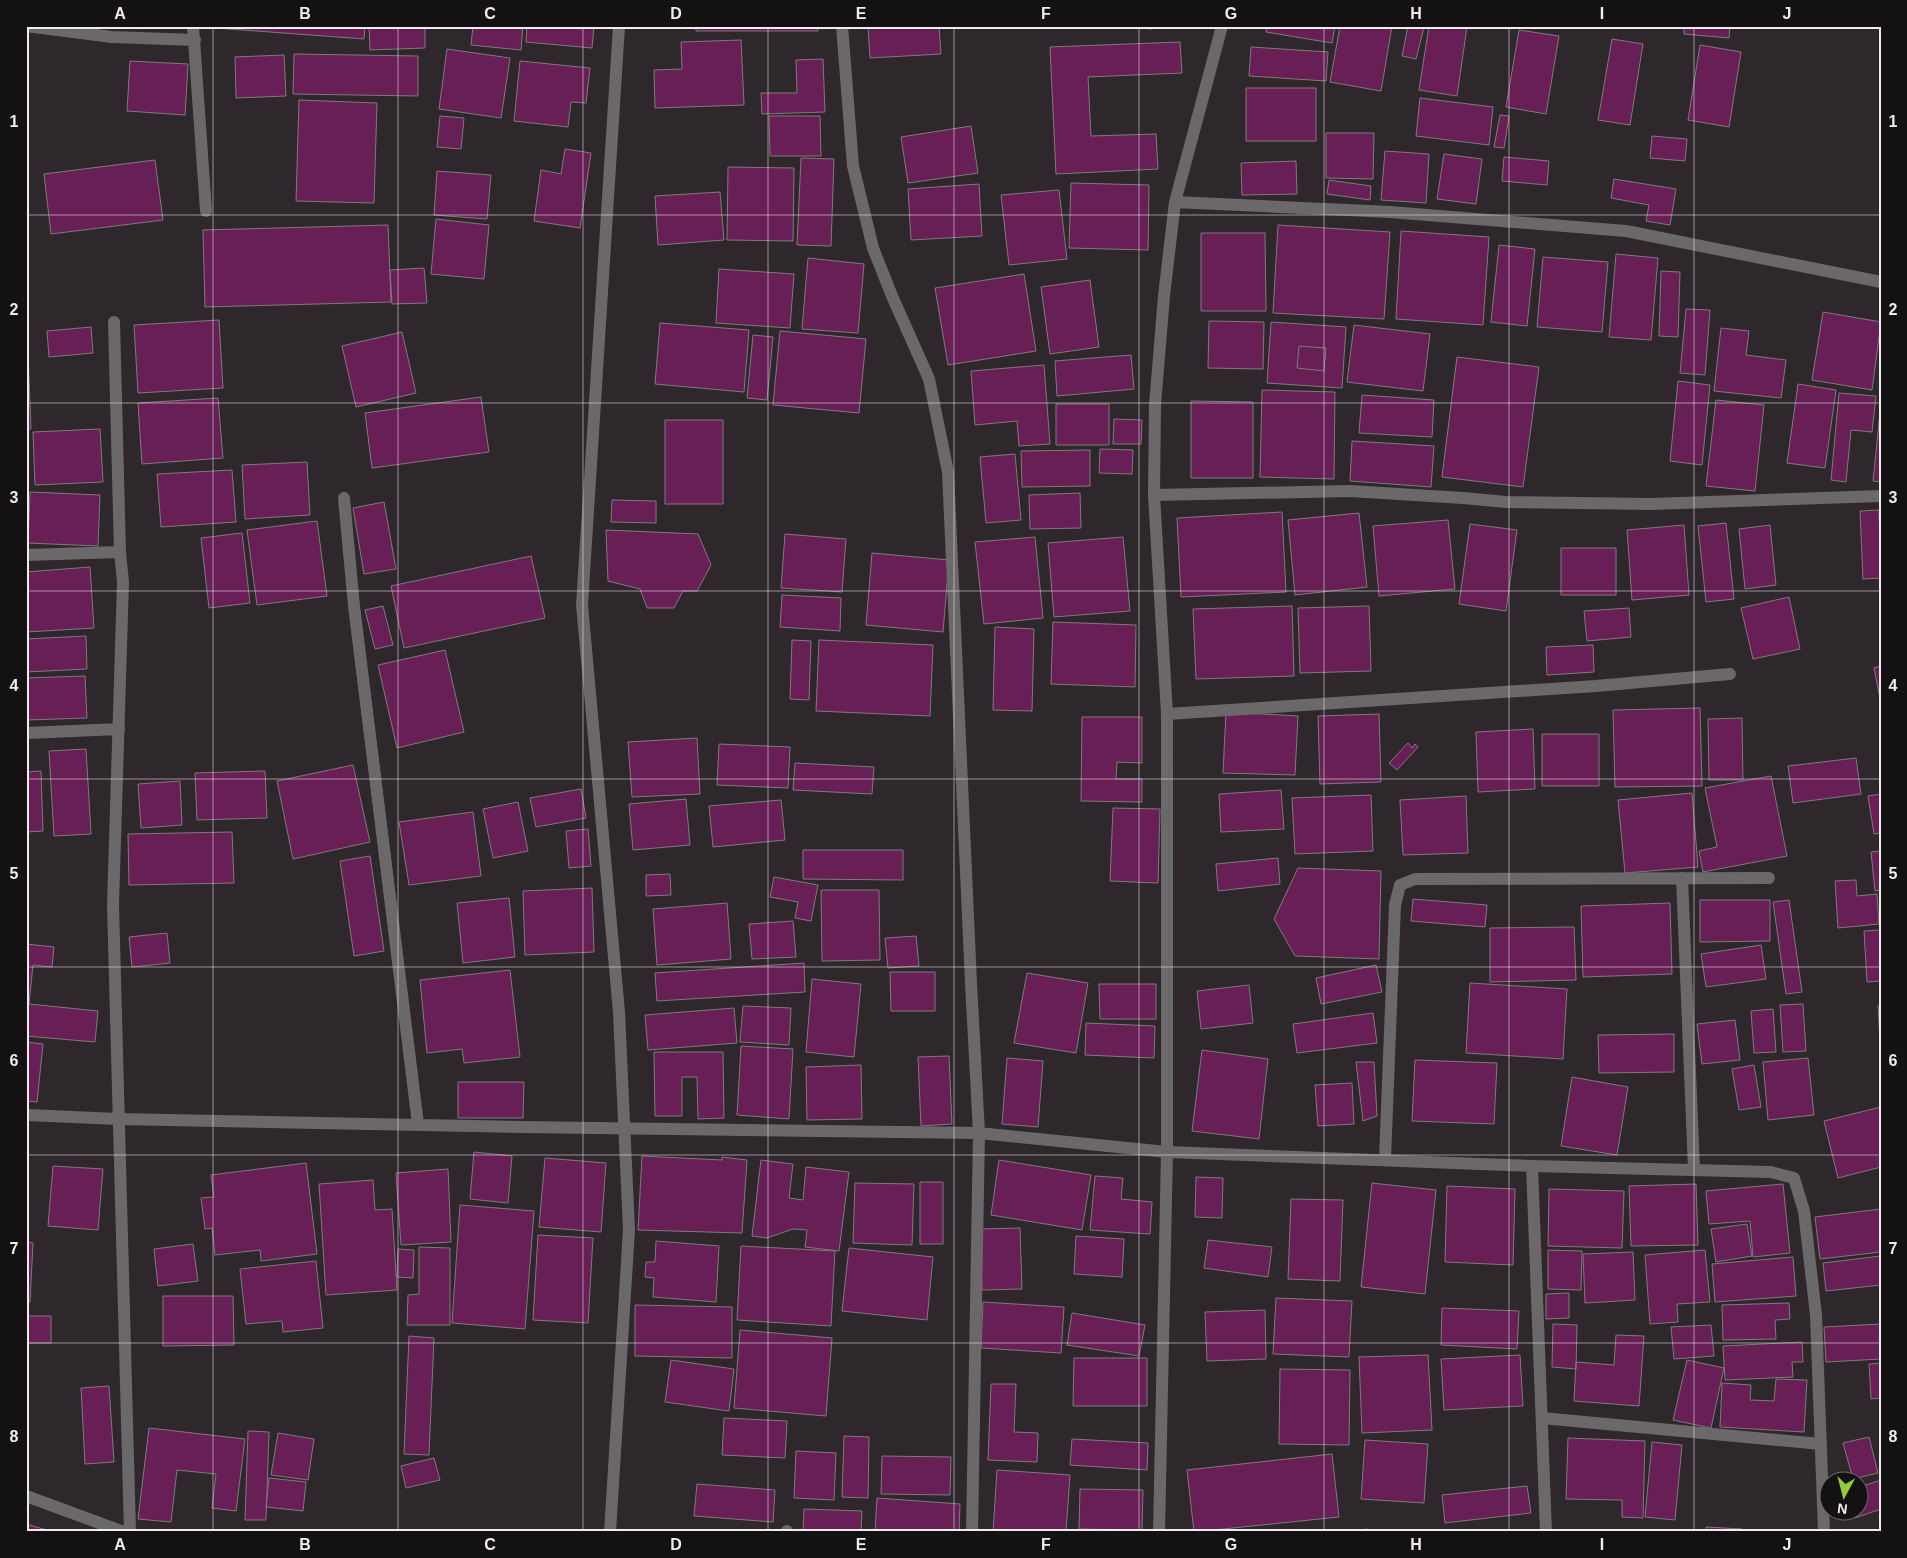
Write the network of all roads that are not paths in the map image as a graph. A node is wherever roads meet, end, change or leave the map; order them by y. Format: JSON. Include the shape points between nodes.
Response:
{"nodes":[{"id":1,"x":26,"y":26,"type":"edge"},
{"id":2,"x":193,"y":26,"type":"edge"},
{"id":3,"x":619,"y":26,"type":"edge"},
{"id":4,"x":842,"y":26,"type":"edge"},
{"id":5,"x":1222,"y":26,"type":"edge"},
{"id":6,"x":195,"y":40,"type":"junction"},
{"id":7,"x":1175,"y":202,"type":"junction"},
{"id":8,"x":206,"y":211,"type":"dead end"},
{"id":9,"x":1881,"y":282,"type":"edge"},
{"id":10,"x":114,"y":322,"type":"dead end"},
{"id":11,"x":1154,"y":495,"type":"junction"},
{"id":12,"x":1881,"y":496,"type":"edge"},
{"id":13,"x":344,"y":498,"type":"dead end"},
{"id":14,"x":120,"y":552,"type":"junction"},
{"id":15,"x":26,"y":555,"type":"edge"},
{"id":16,"x":1730,"y":674,"type":"dead end"},
{"id":17,"x":1167,"y":714,"type":"junction"},
{"id":18,"x":120,"y":729,"type":"junction"},
{"id":19,"x":26,"y":733,"type":"edge"},
{"id":20,"x":1682,"y":878,"type":"junction"},
{"id":21,"x":1769,"y":878,"type":"dead end"},
{"id":22,"x":26,"y":1115,"type":"edge"},
{"id":23,"x":118,"y":1119,"type":"junction"},
{"id":24,"x":418,"y":1124,"type":"junction"},
{"id":25,"x":624,"y":1127,"type":"junction"},
{"id":26,"x":979,"y":1133,"type":"junction"},
{"id":27,"x":1167,"y":1152,"type":"junction"},
{"id":28,"x":1385,"y":1159,"type":"junction"},
{"id":29,"x":1532,"y":1166,"type":"junction"},
{"id":30,"x":1694,"y":1169,"type":"junction"},
{"id":31,"x":1542,"y":1418,"type":"junction"},
{"id":32,"x":1821,"y":1444,"type":"junction"},
{"id":33,"x":26,"y":1496,"type":"edge"},
{"id":34,"x":124,"y":1532,"type":"edge"},
{"id":35,"x":130,"y":1532,"type":"edge"},
{"id":36,"x":610,"y":1532,"type":"edge"},
{"id":37,"x":972,"y":1532,"type":"edge"},
{"id":38,"x":1159,"y":1532,"type":"edge"},
{"id":39,"x":1546,"y":1532,"type":"edge"},
{"id":40,"x":1824,"y":1532,"type":"edge"}],
"edges":[{"from":1,"to":6,"type":"street","via":[[112,37]]},
{"from":2,"to":6,"type":"street"},
{"from":3,"to":25,"type":"street","via":[[582,605],[619,1012]]},
{"from":4,"to":26,"type":"street","via":[[853,166],[873,248],[930,379],[948,472]]},
{"from":5,"to":7,"type":"street"},
{"from":6,"to":8,"type":"street"},
{"from":7,"to":9,"type":"street","via":[[1390,212],[1626,230]]},
{"from":7,"to":11,"type":"street","via":[[1155,404]]},
{"from":10,"to":14,"type":"street"},
{"from":11,"to":12,"type":"street","via":[[1350,491],[1506,502],[1651,504]]},
{"from":11,"to":17,"type":"street"},
{"from":13,"to":24,"type":"street","via":[[354,606]]},
{"from":14,"to":15,"type":"street"},
{"from":14,"to":18,"type":"street","via":[[123,582]]},
{"from":16,"to":17,"type":"street"},
{"from":17,"to":27,"type":"street"},
{"from":18,"to":19,"type":"street"},
{"from":18,"to":23,"type":"street","via":[[113,905]]},
{"from":20,"to":21,"type":"street"},
{"from":20,"to":28,"type":"street","via":[[1415,879],[1400,885],[1395,905]]},
{"from":20,"to":30,"type":"street"},
{"from":22,"to":23,"type":"street"},
{"from":23,"to":24,"type":"street"},
{"from":23,"to":35,"type":"street"},
{"from":24,"to":25,"type":"street"},
{"from":25,"to":26,"type":"street"},
{"from":25,"to":36,"type":"street","via":[[629,1230]]},
{"from":26,"to":27,"type":"street"},
{"from":26,"to":37,"type":"street"},
{"from":27,"to":28,"type":"street"},
{"from":27,"to":38,"type":"street"},
{"from":28,"to":29,"type":"street"},
{"from":29,"to":30,"type":"street"},
{"from":29,"to":31,"type":"street"},
{"from":30,"to":32,"type":"street","via":[[1771,1172],[1794,1178],[1804,1211],[1816,1316]]},
{"from":31,"to":32,"type":"street"},
{"from":31,"to":39,"type":"street"},
{"from":32,"to":40,"type":"street"},
{"from":33,"to":34,"type":"street"}]}
